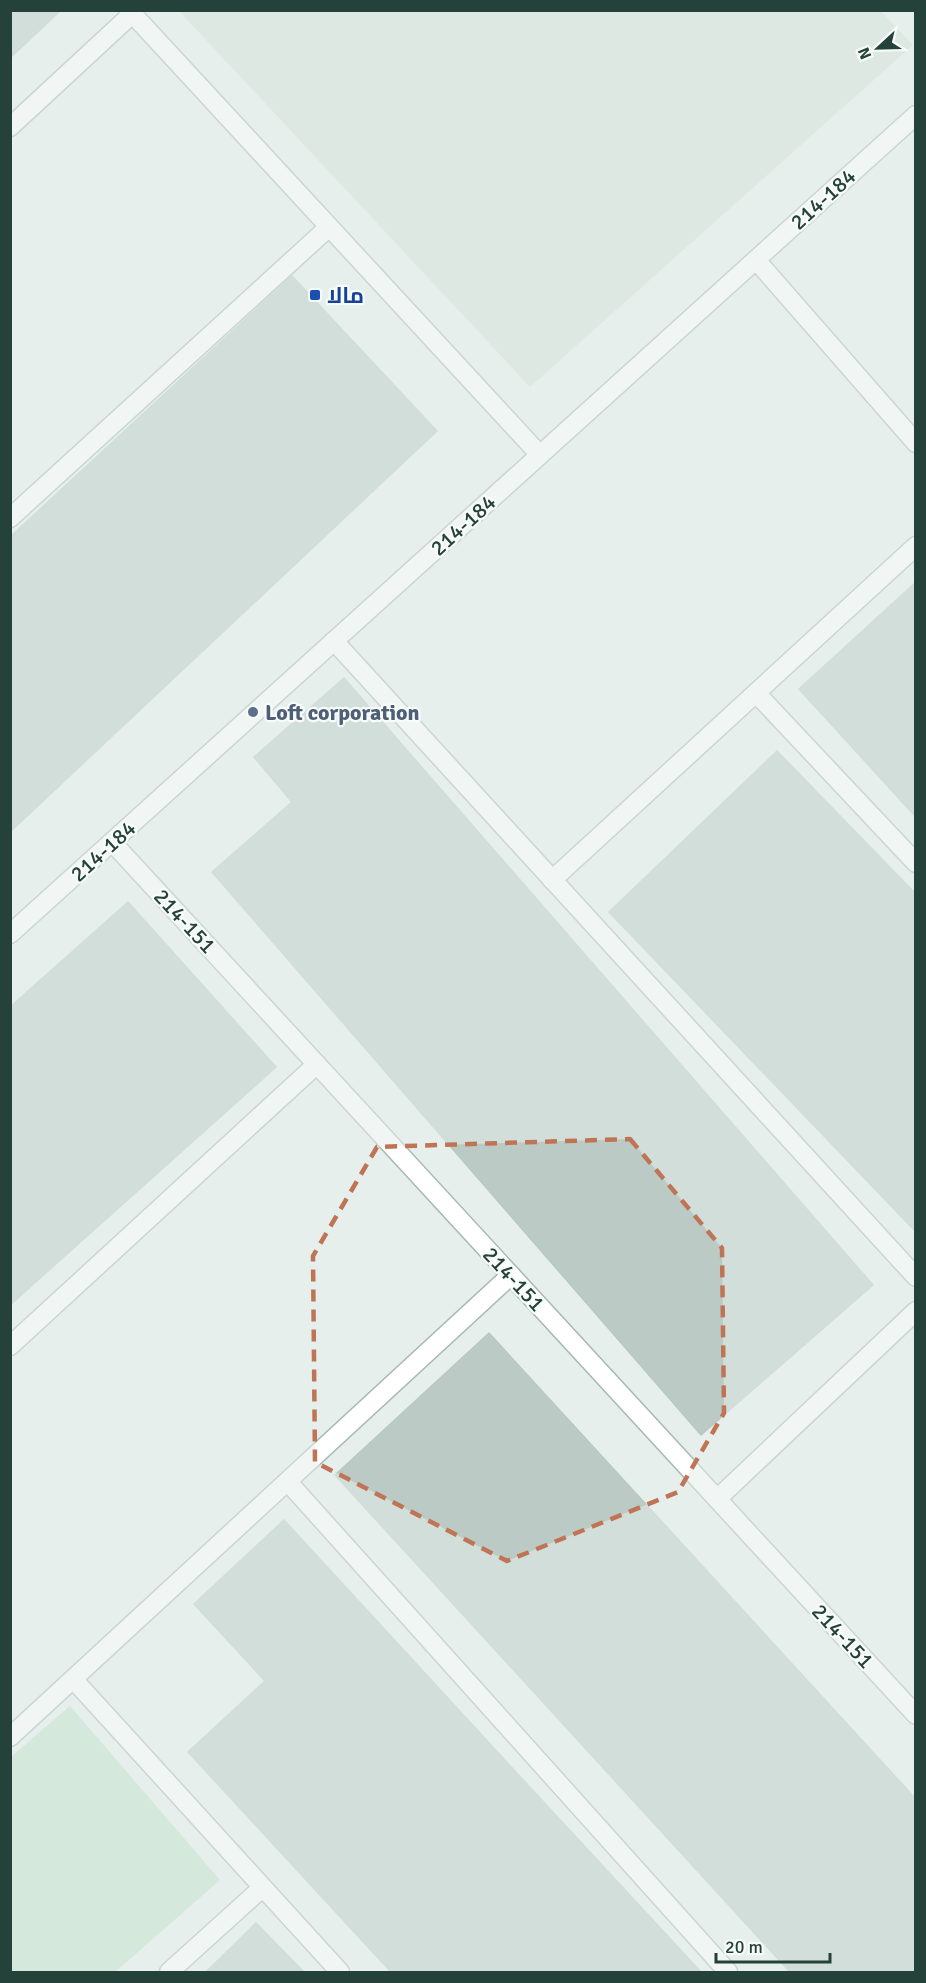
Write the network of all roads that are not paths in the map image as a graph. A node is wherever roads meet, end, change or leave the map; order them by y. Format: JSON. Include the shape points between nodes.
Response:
{"nodes":[{"id":1,"x":131,"y":12,"type":"edge"},
{"id":2,"x":915,"y":116,"type":"edge"},
{"id":3,"x":10,"y":127,"type":"edge"},
{"id":4,"x":329,"y":227,"type":"junction"},
{"id":5,"x":756,"y":260,"type":"junction"},
{"id":6,"x":915,"y":443,"type":"edge"},
{"id":7,"x":540,"y":455,"type":"junction"},
{"id":8,"x":10,"y":518,"type":"edge"},
{"id":9,"x":915,"y":546,"type":"edge"},
{"id":10,"x":334,"y":641,"type":"junction"},
{"id":11,"x":756,"y":693,"type":"junction"},
{"id":12,"x":112,"y":842,"type":"junction"},
{"id":13,"x":915,"y":862,"type":"edge"},
{"id":14,"x":552,"y":880,"type":"junction"},
{"id":15,"x":10,"y":934,"type":"edge"},
{"id":16,"x":317,"y":1064,"type":"junction"},
{"id":17,"x":511,"y":1275,"type":"junction"},
{"id":18,"x":915,"y":1277,"type":"edge"},
{"id":19,"x":915,"y":1311,"type":"edge"},
{"id":20,"x":10,"y":1346,"type":"edge"},
{"id":21,"x":288,"y":1482,"type":"junction"},
{"id":22,"x":717,"y":1499,"type":"junction"},
{"id":23,"x":74,"y":1680,"type":"junction"},
{"id":24,"x":915,"y":1715,"type":"edge"},
{"id":25,"x":10,"y":1737,"type":"edge"},
{"id":26,"x":262,"y":1888,"type":"junction"},
{"id":27,"x":169,"y":1972,"type":"edge"},
{"id":28,"x":340,"y":1972,"type":"edge"},
{"id":29,"x":728,"y":1972,"type":"edge"}],
"edges":[{"from":1,"to":3,"type":"street"},
{"from":1,"to":4,"type":"street"},
{"from":2,"to":5,"type":"street","name":"214-184"},
{"from":4,"to":7,"type":"street"},
{"from":4,"to":8,"type":"street"},
{"from":5,"to":6,"type":"street"},
{"from":5,"to":7,"type":"street","name":"214-184"},
{"from":7,"to":10,"type":"street","name":"214-184"},
{"from":9,"to":11,"type":"street"},
{"from":10,"to":12,"type":"street","name":"214-184"},
{"from":10,"to":14,"type":"street"},
{"from":11,"to":13,"type":"street"},
{"from":11,"to":14,"type":"street"},
{"from":12,"to":15,"type":"street","name":"214-184"},
{"from":12,"to":16,"type":"street","name":"214-151"},
{"from":14,"to":18,"type":"street"},
{"from":16,"to":17,"type":"street","name":"214-151"},
{"from":16,"to":20,"type":"street"},
{"from":17,"to":21,"type":"street"},
{"from":17,"to":22,"type":"street","name":"214-151"},
{"from":19,"to":22,"type":"street"},
{"from":21,"to":23,"type":"street"},
{"from":21,"to":29,"type":"street"},
{"from":22,"to":24,"type":"street","name":"214-151"},
{"from":23,"to":25,"type":"street"},
{"from":23,"to":26,"type":"street"},
{"from":26,"to":27,"type":"street"},
{"from":26,"to":28,"type":"street"}]}
